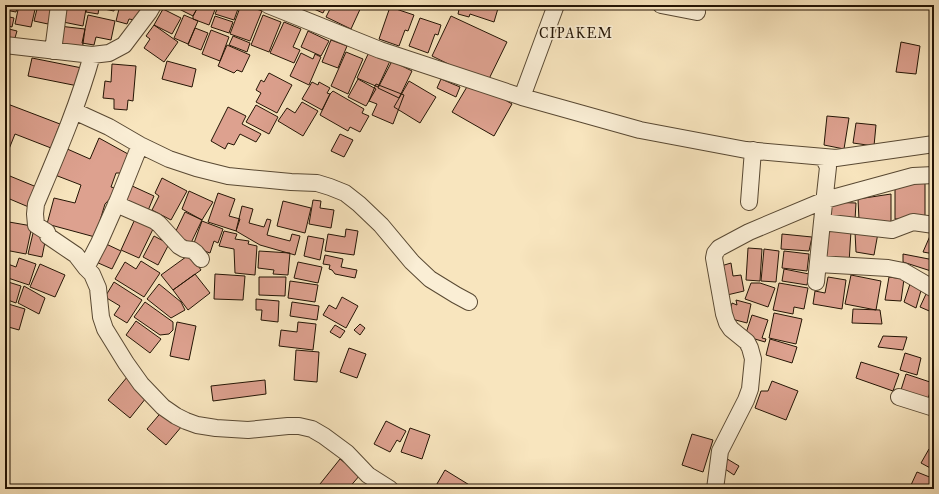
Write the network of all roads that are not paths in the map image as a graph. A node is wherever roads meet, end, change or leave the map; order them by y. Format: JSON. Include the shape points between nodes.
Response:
{"nodes":[{"id":1,"x":59,"y":5,"type":"edge"},
{"id":2,"x":153,"y":5,"type":"edge"},
{"id":3,"x":268,"y":5,"type":"edge"},
{"id":4,"x":556,"y":5,"type":"edge"},
{"id":5,"x":661,"y":5,"type":"edge"},
{"id":6,"x":697,"y":12,"type":"dead end"},
{"id":7,"x":5,"y":45,"type":"edge"},
{"id":8,"x":54,"y":51,"type":"junction"},
{"id":9,"x":92,"y":55,"type":"junction"},
{"id":10,"x":522,"y":97,"type":"junction"},
{"id":11,"x":76,"y":108,"type":"junction"},
{"id":12,"x":934,"y":144,"type":"edge"},
{"id":13,"x":140,"y":145,"type":"junction"},
{"id":14,"x":753,"y":150,"type":"junction"},
{"id":15,"x":825,"y":162,"type":"junction"},
{"id":16,"x":934,"y":174,"type":"edge"},
{"id":17,"x":825,"y":197,"type":"junction"},
{"id":18,"x":749,"y":202,"type":"dead end"},
{"id":19,"x":116,"y":204,"type":"junction"},
{"id":20,"x":822,"y":222,"type":"junction"},
{"id":21,"x":934,"y":225,"type":"edge"},
{"id":22,"x":201,"y":259,"type":"dead end"},
{"id":23,"x":818,"y":264,"type":"junction"},
{"id":24,"x":86,"y":268,"type":"junction"},
{"id":25,"x":816,"y":282,"type":"dead end"},
{"id":26,"x":934,"y":289,"type":"edge"},
{"id":27,"x":469,"y":302,"type":"dead end"},
{"id":28,"x":899,"y":397,"type":"dead end"},
{"id":29,"x":934,"y":408,"type":"edge"},
{"id":30,"x":384,"y":488,"type":"edge"},
{"id":31,"x":715,"y":489,"type":"edge"}],
"edges":[{"from":1,"to":8,"type":"street"},
{"from":2,"to":9,"type":"street","via":[[124,45],[110,53]]},
{"from":3,"to":10,"type":"street","via":[[380,50]]},
{"from":4,"to":10,"type":"street"},
{"from":5,"to":6,"type":"street"},
{"from":7,"to":8,"type":"street"},
{"from":8,"to":9,"type":"street"},
{"from":9,"to":11,"type":"street"},
{"from":10,"to":14,"type":"street","via":[[640,130]]},
{"from":11,"to":13,"type":"street"},
{"from":11,"to":24,"type":"street","via":[[36,204],[35,214],[36,225],[76,255]]},
{"from":12,"to":15,"type":"street","via":[[836,158]]},
{"from":13,"to":19,"type":"street"},
{"from":13,"to":27,"type":"street","via":[[170,159],[228,176],[316,183],[345,192],[381,225],[430,279]]},
{"from":14,"to":15,"type":"street"},
{"from":14,"to":18,"type":"street"},
{"from":15,"to":17,"type":"street"},
{"from":16,"to":17,"type":"street","via":[[913,176]]},
{"from":17,"to":20,"type":"street"},
{"from":17,"to":31,"type":"street","via":[[749,232],[719,248],[715,253],[727,323],[747,342],[753,359],[746,400],[720,451]]},
{"from":19,"to":22,"type":"street","via":[[155,221],[179,246],[192,250]]},
{"from":19,"to":24,"type":"street"},
{"from":20,"to":21,"type":"street","via":[[892,230],[913,222]]},
{"from":20,"to":23,"type":"street"},
{"from":23,"to":25,"type":"street"},
{"from":23,"to":26,"type":"street","via":[[903,271]]},
{"from":24,"to":30,"type":"street","via":[[92,274],[98,288],[105,329],[141,384],[176,416],[197,425],[216,428],[248,430],[299,426],[312,429],[347,453]]},
{"from":28,"to":29,"type":"street"}]}
